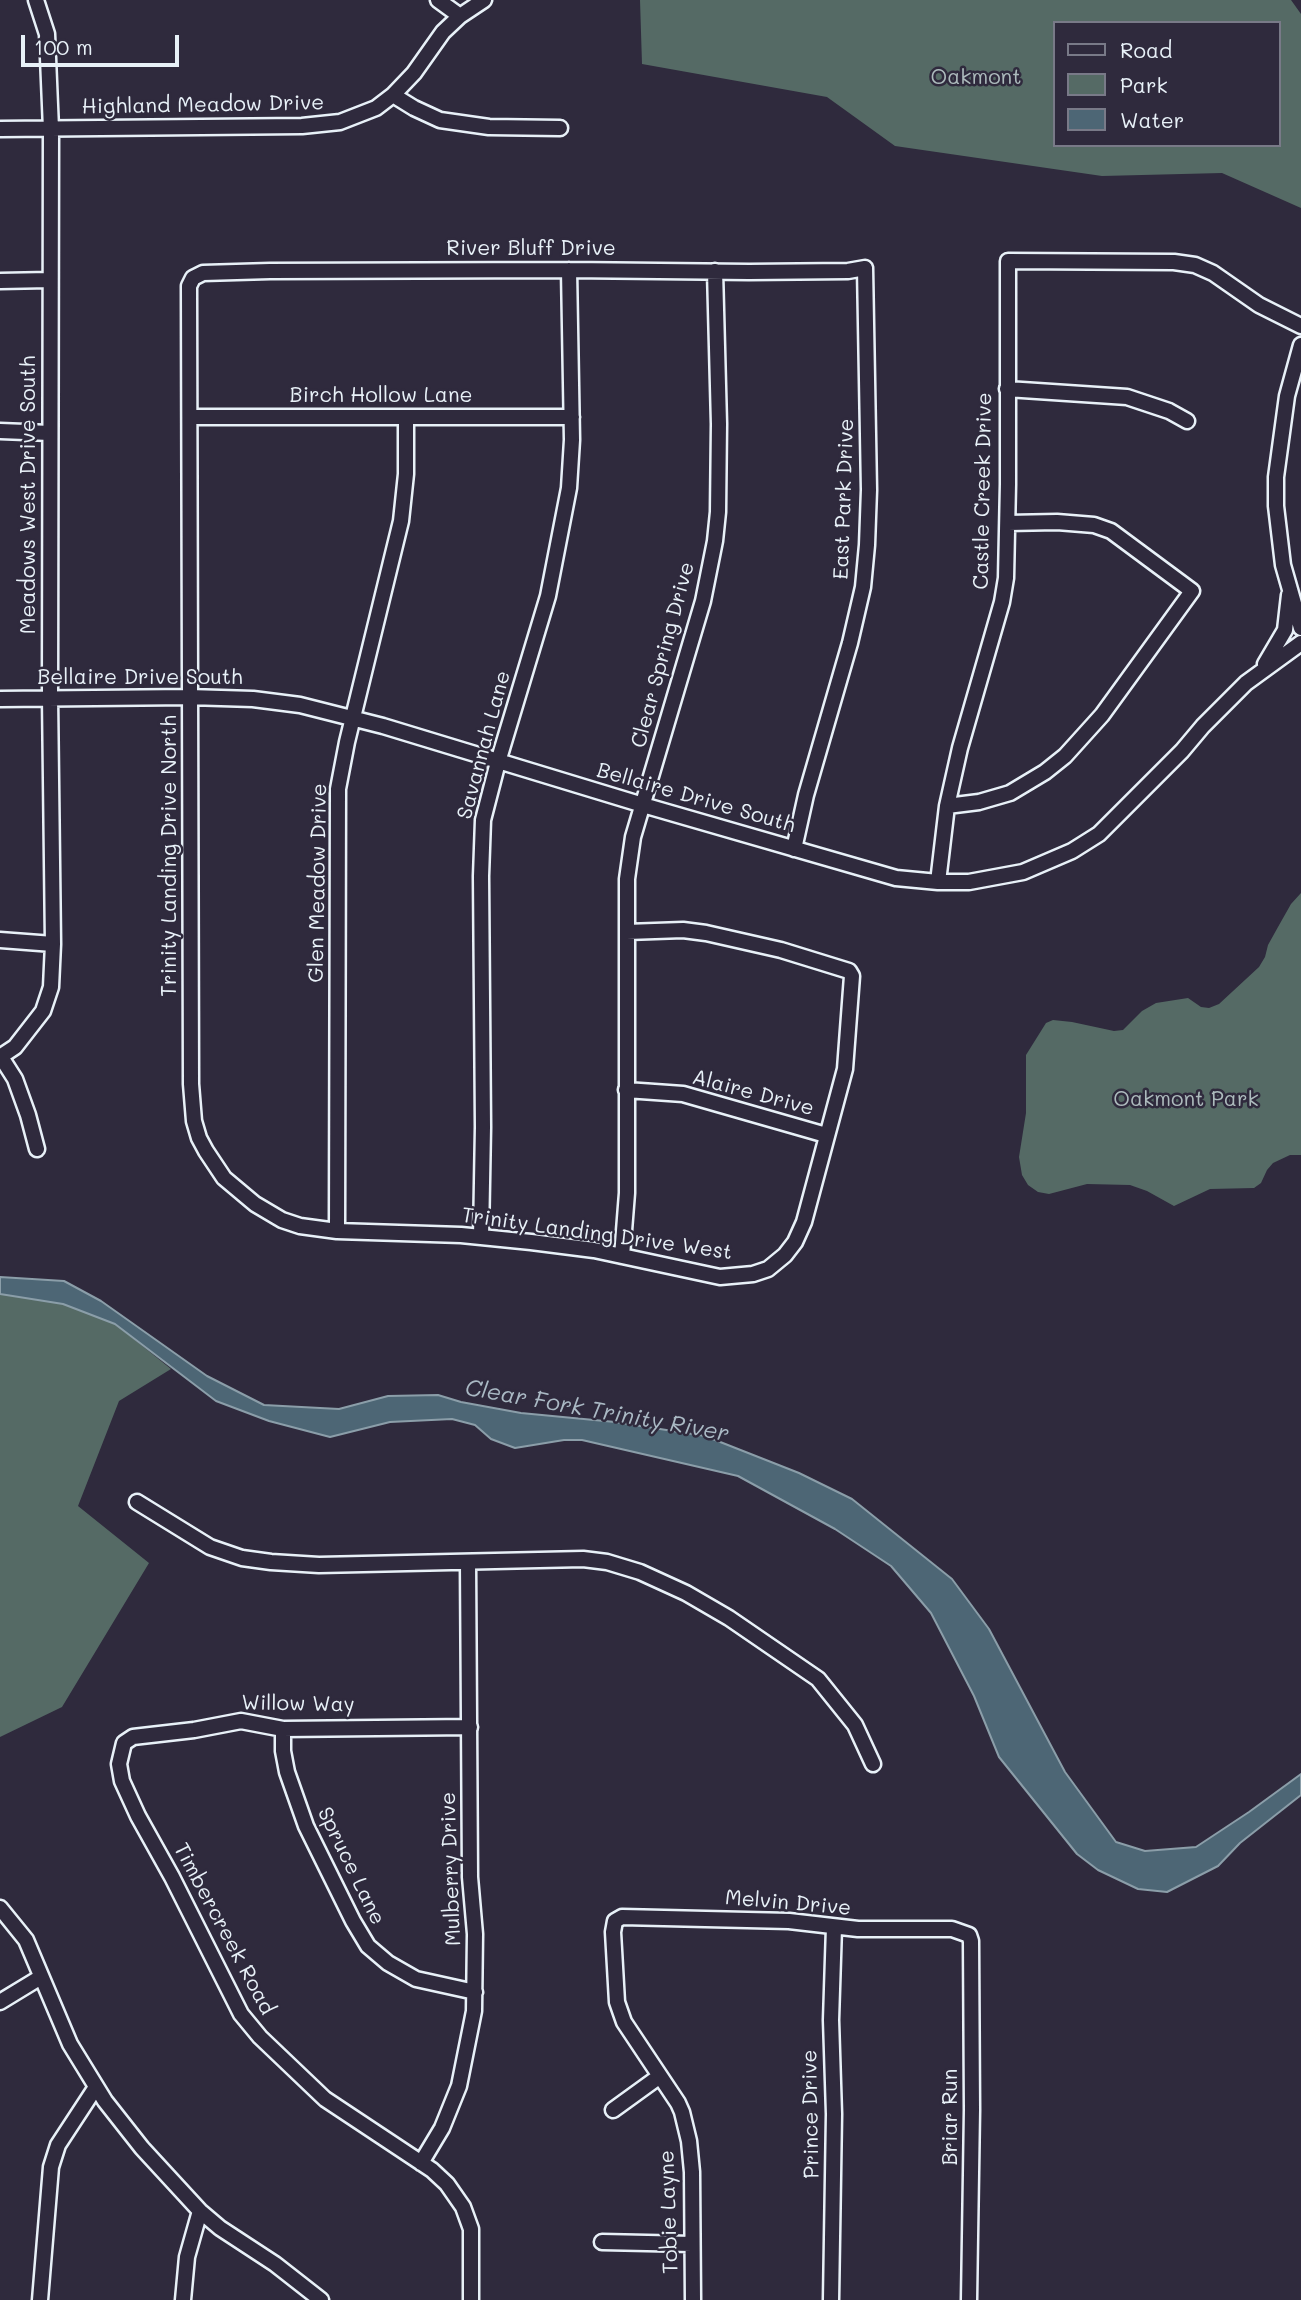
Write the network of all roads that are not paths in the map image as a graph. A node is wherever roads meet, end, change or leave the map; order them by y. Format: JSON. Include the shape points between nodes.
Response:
{"nodes":[{"id":1,"x":36,"y":0,"type":"edge"},
{"id":2,"x":438,"y":0,"type":"edge"},
{"id":3,"x":484,"y":0,"type":"edge"},
{"id":4,"x":460,"y":16,"type":"junction"},
{"id":5,"x":393,"y":95,"type":"junction"},
{"id":6,"x":560,"y":128,"type":"dead end"},
{"id":7,"x":0,"y":129,"type":"edge"},
{"id":8,"x":51,"y":130,"type":"junction"},
{"id":9,"x":864,"y":268,"type":"joint"},
{"id":10,"x":569,"y":270,"type":"junction"},
{"id":11,"x":715,"y":271,"type":"junction"},
{"id":12,"x":198,"y":275,"type":"joint"},
{"id":13,"x":50,"y":280,"type":"junction"},
{"id":14,"x":0,"y":281,"type":"edge"},
{"id":15,"x":1301,"y":327,"type":"edge"},
{"id":16,"x":1301,"y":345,"type":"edge"},
{"id":17,"x":1006,"y":389,"type":"junction"},
{"id":18,"x":190,"y":417,"type":"junction"},
{"id":19,"x":406,"y":417,"type":"junction"},
{"id":20,"x":572,"y":417,"type":"junction"},
{"id":21,"x":1187,"y":421,"type":"dead end"},
{"id":22,"x":0,"y":431,"type":"edge"},
{"id":23,"x":50,"y":433,"type":"junction"},
{"id":24,"x":1007,"y":523,"type":"junction"},
{"id":25,"x":1289,"y":590,"type":"junction"},
{"id":26,"x":1301,"y":628,"type":"edge"},
{"id":27,"x":1301,"y":643,"type":"edge"},
{"id":28,"x":1260,"y":673,"type":"junction"},
{"id":29,"x":50,"y":697,"type":"junction"},
{"id":30,"x":189,"y":697,"type":"junction"},
{"id":31,"x":0,"y":699,"type":"edge"},
{"id":32,"x":353,"y":718,"type":"junction"},
{"id":33,"x":498,"y":762,"type":"junction"},
{"id":34,"x":643,"y":805,"type":"junction"},
{"id":35,"x":947,"y":806,"type":"junction"},
{"id":36,"x":794,"y":849,"type":"junction"},
{"id":37,"x":937,"y":882,"type":"junction"},
{"id":38,"x":627,"y":932,"type":"junction"},
{"id":39,"x":0,"y":940,"type":"edge"},
{"id":40,"x":53,"y":944,"type":"junction"},
{"id":41,"x":0,"y":1057,"type":"edge"},
{"id":42,"x":626,"y":1090,"type":"junction"},
{"id":43,"x":826,"y":1135,"type":"junction"},
{"id":44,"x":37,"y":1149,"type":"dead end"},
{"id":45,"x":337,"y":1231,"type":"junction"},
{"id":46,"x":481,"y":1237,"type":"junction"},
{"id":47,"x":622,"y":1256,"type":"junction"},
{"id":48,"x":138,"y":1502,"type":"dead end"},
{"id":49,"x":468,"y":1563,"type":"junction"},
{"id":50,"x":470,"y":1727,"type":"junction"},
{"id":51,"x":283,"y":1729,"type":"junction"},
{"id":52,"x":127,"y":1741,"type":"joint"},
{"id":53,"x":873,"y":1764,"type":"dead end"},
{"id":54,"x":0,"y":1908,"type":"edge"},
{"id":55,"x":834,"y":1927,"type":"junction"},
{"id":56,"x":613,"y":1932,"type":"joint"},
{"id":57,"x":969,"y":1934,"type":"joint"},
{"id":58,"x":41,"y":1977,"type":"junction"},
{"id":59,"x":475,"y":1992,"type":"junction"},
{"id":60,"x":0,"y":2002,"type":"edge"},
{"id":61,"x":660,"y":2076,"type":"junction"},
{"id":62,"x":96,"y":2087,"type":"junction"},
{"id":63,"x":613,"y":2110,"type":"dead end"},
{"id":64,"x":421,"y":2163,"type":"junction"},
{"id":65,"x":200,"y":2211,"type":"junction"},
{"id":66,"x":602,"y":2242,"type":"dead end"},
{"id":67,"x":692,"y":2244,"type":"junction"},
{"id":68,"x":40,"y":2300,"type":"edge"},
{"id":69,"x":183,"y":2300,"type":"edge"},
{"id":70,"x":321,"y":2300,"type":"edge"},
{"id":71,"x":471,"y":2300,"type":"edge"},
{"id":72,"x":693,"y":2300,"type":"edge"},
{"id":73,"x":831,"y":2300,"type":"edge"},
{"id":74,"x":969,"y":2300,"type":"edge"}],
"edges":[{"from":1,"to":8,"type":"street","name":"Meadows West Drive South","via":[[47,34]]},
{"from":2,"to":4,"type":"street"},
{"from":3,"to":4,"type":"street","name":"Highland Meadow Drive"},
{"from":4,"to":5,"type":"street","name":"Highland Meadow Drive"},
{"from":5,"to":6,"type":"street","via":[[440,120],[489,127]]},
{"from":5,"to":8,"type":"street","name":"Highland Meadow Drive","via":[[353,118],[302,126]]},
{"from":7,"to":8,"type":"street","name":"Highland Meadow Drive"},
{"from":8,"to":13,"type":"street","name":"Meadows West Drive South"},
{"from":9,"to":11,"type":"street","name":"River Bluff Drive"},
{"from":9,"to":36,"type":"street","name":"East Park Drive","via":[[869,490],[863,587]]},
{"from":10,"to":11,"type":"street","name":"River Bluff Drive"},
{"from":10,"to":12,"type":"street","name":"River Bluff Drive"},
{"from":10,"to":20,"type":"street","name":"Savannah Lane"},
{"from":11,"to":34,"type":"street","name":"Clear Spring Drive","via":[[719,424],[715,541],[703,601]]},
{"from":12,"to":18,"type":"street","name":"Trinity Landing Drive North","via":[[189,286]]},
{"from":13,"to":14,"type":"street"},
{"from":13,"to":23,"type":"street","name":"Meadows West Drive South"},
{"from":15,"to":17,"type":"street","name":"Castle Creek Drive","via":[[1195,265],[1007,261]]},
{"from":16,"to":25,"type":"street","via":[[1287,396],[1276,477]]},
{"from":17,"to":21,"type":"street","via":[[1127,397]]},
{"from":17,"to":24,"type":"street","name":"Castle Creek Drive"},
{"from":18,"to":19,"type":"street","name":"Birch Hollow Lane"},
{"from":18,"to":30,"type":"street","name":"Trinity Landing Drive North"},
{"from":19,"to":20,"type":"street","name":"Birch Hollow Lane"},
{"from":19,"to":32,"type":"street","name":"Glen Meadow Drive","via":[[401,521]]},
{"from":20,"to":33,"type":"street","name":"Savannah Lane","via":[[569,488],[556,562]]},
{"from":22,"to":23,"type":"street"},
{"from":23,"to":29,"type":"street","name":"Meadows West Drive South"},
{"from":24,"to":35,"type":"street","name":"Castle Creek Drive","via":[[1002,602]]},
{"from":24,"to":35,"type":"street","via":[[1057,522],[1111,531],[1192,591],[1102,715],[1065,755],[1010,793]]},
{"from":25,"to":26,"type":"street"},
{"from":25,"to":28,"type":"street","via":[[1285,631]]},
{"from":27,"to":28,"type":"street","name":"Bellaire Drive South"},
{"from":28,"to":37,"type":"street","name":"Bellaire Drive South","via":[[1110,824],[1081,845],[1003,877]]},
{"from":29,"to":30,"type":"street","name":"Bellaire Drive South"},
{"from":29,"to":31,"type":"street","name":"Bellaire Drive South"},
{"from":29,"to":40,"type":"street","name":"Meadows West Drive South"},
{"from":30,"to":32,"type":"street","name":"Bellaire Drive South","via":[[253,699]]},
{"from":30,"to":45,"type":"street","name":"Trinity Landing Drive North","via":[[191,1084],[196,1130],[224,1178],[255,1204],[300,1226]]},
{"from":32,"to":33,"type":"street","name":"Bellaire Drive South"},
{"from":32,"to":45,"type":"street","name":"Glen Meadow Drive","via":[[338,789]]},
{"from":33,"to":34,"type":"street","name":"Bellaire Drive South"},
{"from":33,"to":46,"type":"street","name":"Savannah Lane","via":[[483,820]]},
{"from":34,"to":36,"type":"street","name":"Bellaire Drive South"},
{"from":34,"to":38,"type":"street","name":"Clear Spring Drive","via":[[627,879]]},
{"from":35,"to":37,"type":"street","name":"Castle Creek Drive"},
{"from":36,"to":37,"type":"street","name":"Bellaire Drive South","via":[[896,878]]},
{"from":38,"to":42,"type":"street","name":"Clear Spring Drive"},
{"from":38,"to":43,"type":"street","via":[[706,933],[849,971],[853,980],[845,1069]]},
{"from":39,"to":40,"type":"street"},
{"from":40,"to":41,"type":"street","name":"Meadows West Drive South","via":[[51,987],[43,1012]]},
{"from":41,"to":44,"type":"street","via":[[15,1079]]},
{"from":42,"to":43,"type":"street","name":"Alaire Drive","via":[[683,1094]]},
{"from":42,"to":47,"type":"street","name":"Clear Spring Drive"},
{"from":43,"to":47,"type":"street","name":"Trinity Landing Drive West","via":[[804,1222],[795,1242],[768,1269],[720,1277]]},
{"from":45,"to":46,"type":"street","name":"Trinity Landing Drive West"},
{"from":46,"to":47,"type":"street","name":"Trinity Landing Drive West"},
{"from":48,"to":49,"type":"street","via":[[210,1547],[242,1558],[319,1565]]},
{"from":49,"to":50,"type":"street","name":"Mulberry Drive"},
{"from":49,"to":53,"type":"street","via":[[583,1559],[640,1572],[686,1593],[818,1679],[855,1725]]},
{"from":50,"to":51,"type":"street","name":"Willow Way"},
{"from":50,"to":59,"type":"street","name":"Mulberry Drive"},
{"from":51,"to":52,"type":"street","name":"Willow Way","via":[[241,1721],[151,1733]]},
{"from":51,"to":59,"type":"street","name":"Spruce Lane","via":[[287,1772],[306,1826],[368,1946],[416,1979]]},
{"from":52,"to":64,"type":"street","name":"Timbercreek Road","via":[[119,1764],[122,1782],[242,2014],[325,2099]]},
{"from":54,"to":58,"type":"street","via":[[26,1940]]},
{"from":55,"to":56,"type":"street","name":"Melvin Drive","via":[[734,1918],[622,1917],[615,1921]]},
{"from":55,"to":57,"type":"street","name":"Melvin Drive","via":[[951,1929]]},
{"from":55,"to":73,"type":"street","name":"Prince Drive"},
{"from":56,"to":61,"type":"street","name":"Tobie Layne","via":[[617,2002],[624,2022]]},
{"from":57,"to":74,"type":"street","name":"Briar Run"},
{"from":58,"to":60,"type":"street"},
{"from":58,"to":62,"type":"street","via":[[70,2044]]},
{"from":59,"to":64,"type":"street","name":"Mulberry Drive","via":[[459,2086]]},
{"from":61,"to":63,"type":"street"},
{"from":61,"to":67,"type":"street","name":"Tobie Layne","via":[[682,2112],[689,2141]]},
{"from":62,"to":65,"type":"street","via":[[142,2148]]},
{"from":62,"to":68,"type":"street","via":[[58,2145],[51,2167]]},
{"from":64,"to":71,"type":"street","name":"Timbercreek Road","via":[[447,2184],[463,2207],[471,2229]]},
{"from":65,"to":69,"type":"street","via":[[187,2257]]},
{"from":65,"to":70,"type":"street"},
{"from":66,"to":67,"type":"street"},
{"from":67,"to":72,"type":"street","name":"Tobie Layne"}]}
